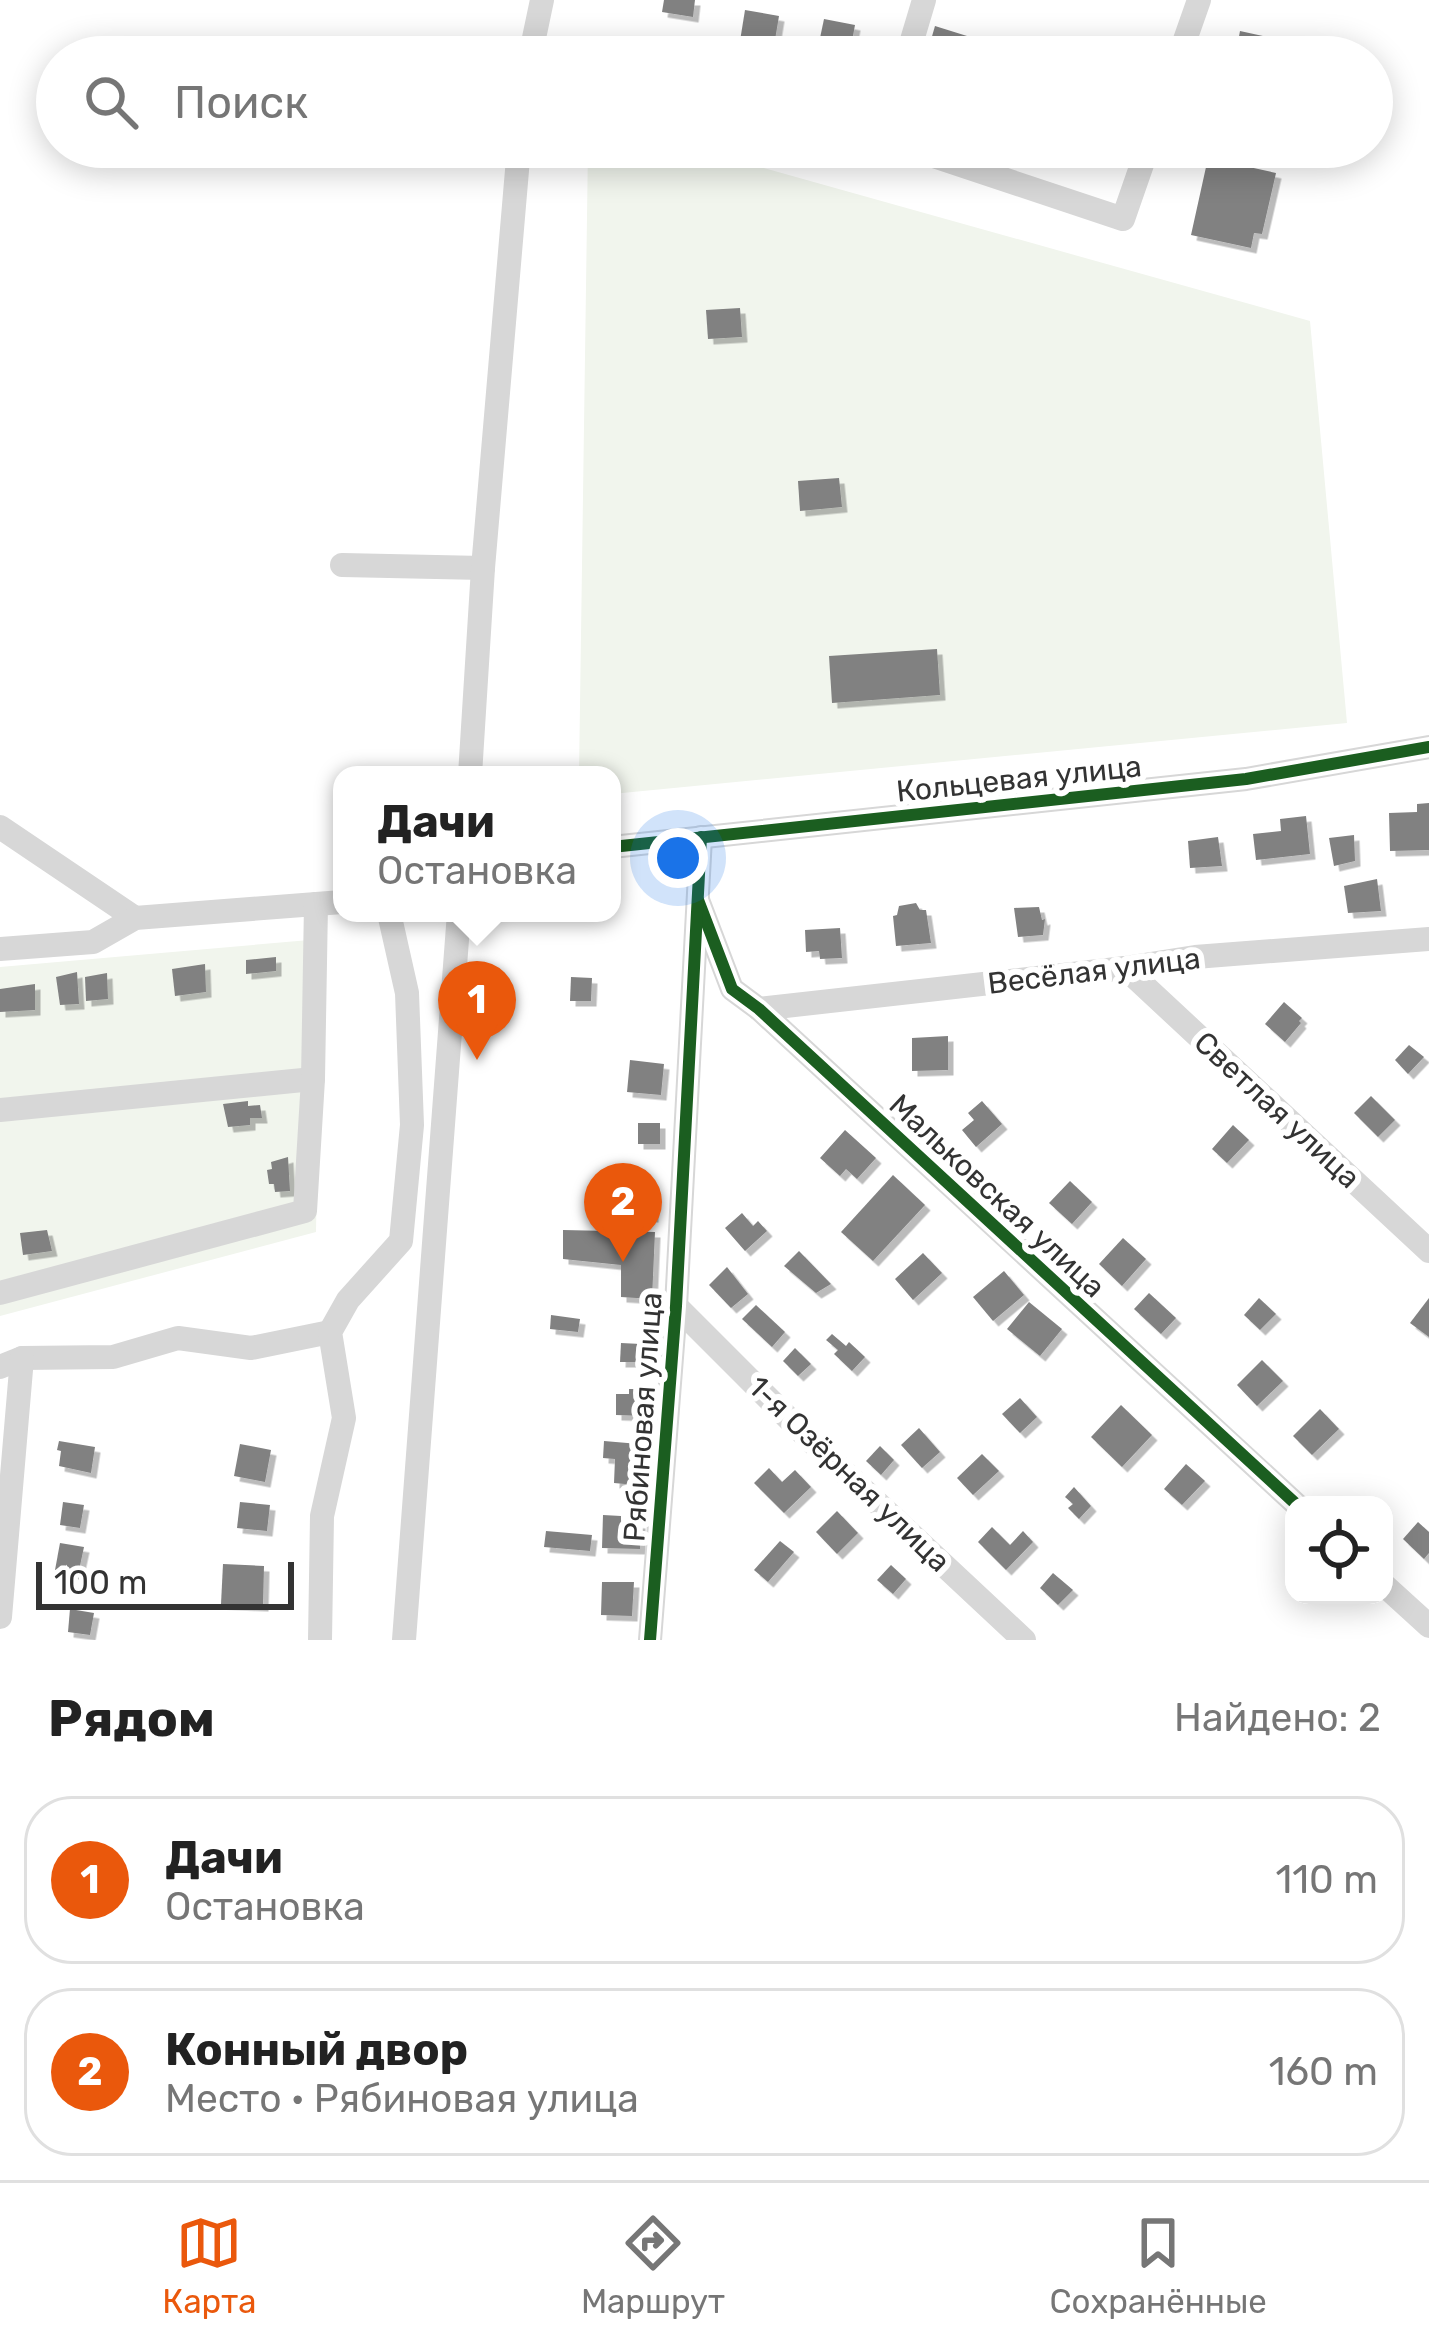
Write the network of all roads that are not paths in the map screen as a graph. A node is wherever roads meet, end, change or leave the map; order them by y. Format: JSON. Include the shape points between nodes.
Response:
{"nodes":[{"id":1,"x":542,"y":0,"type":"edge"},
{"id":2,"x":924,"y":0,"type":"edge"},
{"id":3,"x":1198,"y":0,"type":"edge"},
{"id":4,"x":534,"y":36,"type":"edge"},
{"id":5,"x":913,"y":36,"type":"edge"},
{"id":6,"x":1186,"y":36,"type":"edge"},
{"id":7,"x":517,"y":168,"type":"edge"},
{"id":8,"x":969,"y":168,"type":"edge"},
{"id":9,"x":1141,"y":168,"type":"edge"},
{"id":10,"x":342,"y":565,"type":"dead end"},
{"id":11,"x":483,"y":568,"type":"junction"},
{"id":12,"x":1429,"y":747,"type":"edge"},
{"id":13,"x":471,"y":766,"type":"edge"},
{"id":14,"x":0,"y":827,"type":"edge"},
{"id":15,"x":701,"y":837,"type":"junction"},
{"id":16,"x":621,"y":846,"type":"edge"},
{"id":17,"x":698,"y":900,"type":"junction"},
{"id":18,"x":329,"y":903,"type":"edge"},
{"id":19,"x":135,"y":918,"type":"junction"},
{"id":20,"x":390,"y":922,"type":"edge"},
{"id":21,"x":458,"y":922,"type":"edge"},
{"id":22,"x":1429,"y":939,"type":"edge"},
{"id":23,"x":0,"y":949,"type":"edge"},
{"id":24,"x":1125,"y":968,"type":"junction"},
{"id":25,"x":759,"y":1009,"type":"junction"},
{"id":26,"x":313,"y":1078,"type":"junction"},
{"id":27,"x":0,"y":1110,"type":"edge"},
{"id":28,"x":1429,"y":1251,"type":"edge"},
{"id":29,"x":0,"y":1293,"type":"edge"},
{"id":30,"x":676,"y":1306,"type":"junction"},
{"id":31,"x":331,"y":1332,"type":"junction"},
{"id":32,"x":11,"y":1363,"type":"edge"},
{"id":33,"x":1287,"y":1496,"type":"edge"},
{"id":34,"x":1393,"y":1593,"type":"edge"},
{"id":35,"x":0,"y":1616,"type":"edge"},
{"id":36,"x":1429,"y":1626,"type":"edge"},
{"id":37,"x":320,"y":1640,"type":"edge"},
{"id":38,"x":404,"y":1640,"type":"edge"},
{"id":39,"x":650,"y":1640,"type":"edge"},
{"id":40,"x":1024,"y":1640,"type":"edge"}],
"edges":[{"from":1,"to":4,"type":"street"},
{"from":2,"to":5,"type":"street"},
{"from":3,"to":6,"type":"street"},
{"from":7,"to":11,"type":"street"},
{"from":8,"to":9,"type":"street","via":[[1124,220]]},
{"from":10,"to":11,"type":"street"},
{"from":11,"to":13,"type":"street"},
{"from":12,"to":15,"type":"street","name":"Кольцевая улица","via":[[1246,779]]},
{"from":14,"to":19,"type":"street"},
{"from":15,"to":16,"type":"street","name":"Кольцевая улица"},
{"from":15,"to":17,"type":"street","name":"Рябиновая улица"},
{"from":17,"to":25,"type":"street","name":"Мальковская улица","via":[[732,989]]},
{"from":17,"to":30,"type":"street","name":"Рябиновая улица"},
{"from":18,"to":19,"type":"street"},
{"from":18,"to":26,"type":"street"},
{"from":19,"to":23,"type":"street","via":[[93,942]]},
{"from":20,"to":31,"type":"street","via":[[406,993],[412,1126],[401,1241],[348,1300]]},
{"from":21,"to":38,"type":"street"},
{"from":22,"to":24,"type":"street","name":"Весёлая улица"},
{"from":24,"to":25,"type":"street","name":"Весёлая улица"},
{"from":24,"to":28,"type":"street","name":"Светлая улица"},
{"from":25,"to":33,"type":"street","name":"Мальковская улица"},
{"from":26,"to":27,"type":"street"},
{"from":26,"to":29,"type":"street","via":[[305,1211]]},
{"from":30,"to":39,"type":"street","name":"Рябиновая улица"},
{"from":30,"to":40,"type":"street","name":"1-я Озёрная улица"},
{"from":31,"to":32,"type":"street","via":[[251,1348],[178,1338],[113,1357]]},
{"from":31,"to":37,"type":"street","via":[[344,1418],[322,1516]]},
{"from":32,"to":35,"type":"street"},
{"from":34,"to":36,"type":"street"}]}
